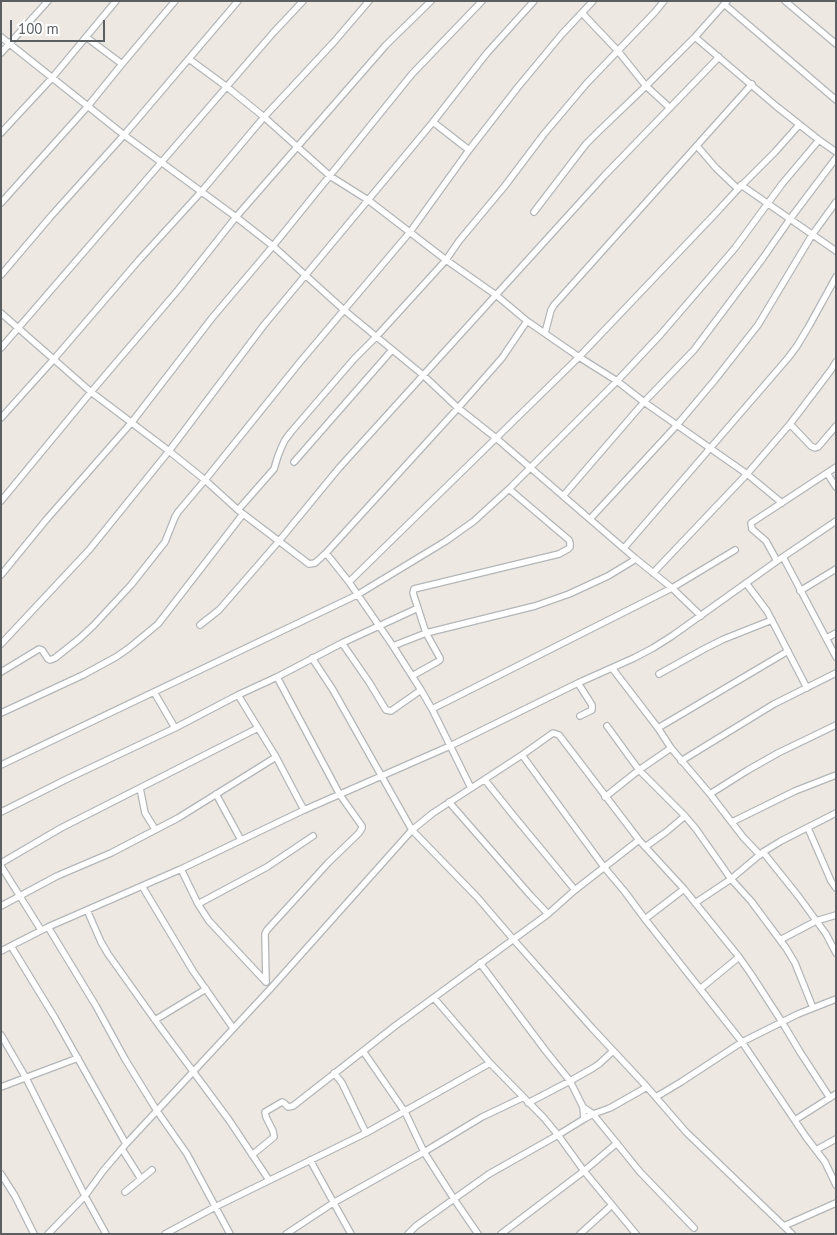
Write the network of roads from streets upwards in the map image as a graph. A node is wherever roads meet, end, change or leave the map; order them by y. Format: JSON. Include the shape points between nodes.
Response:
{"nodes":[{"id":1,"x":48,"y":1,"type":"edge"},
{"id":2,"x":116,"y":1,"type":"edge"},
{"id":3,"x":176,"y":1,"type":"edge"},
{"id":4,"x":238,"y":1,"type":"edge"},
{"id":5,"x":303,"y":1,"type":"edge"},
{"id":6,"x":369,"y":1,"type":"edge"},
{"id":7,"x":431,"y":1,"type":"edge"},
{"id":8,"x":482,"y":1,"type":"edge"},
{"id":9,"x":534,"y":1,"type":"edge"},
{"id":10,"x":593,"y":1,"type":"edge"},
{"id":11,"x":664,"y":1,"type":"edge"},
{"id":12,"x":785,"y":1,"type":"edge"},
{"id":13,"x":725,"y":3,"type":"edge"},
{"id":14,"x":582,"y":13,"type":"junction"},
{"id":15,"x":1,"y":37,"type":"edge"},
{"id":16,"x":86,"y":37,"type":"junction"},
{"id":17,"x":695,"y":37,"type":"junction"},
{"id":18,"x":9,"y":44,"type":"junction"},
{"id":19,"x":836,"y":44,"type":"edge"},
{"id":20,"x":624,"y":45,"type":"junction"},
{"id":21,"x":618,"y":51,"type":"junction"},
{"id":22,"x":1,"y":54,"type":"edge"},
{"id":23,"x":719,"y":57,"type":"junction"},
{"id":24,"x":624,"y":58,"type":"junction"},
{"id":25,"x":189,"y":59,"type":"junction"},
{"id":26,"x":122,"y":64,"type":"junction"},
{"id":27,"x":52,"y":78,"type":"junction"},
{"id":28,"x":752,"y":84,"type":"junction"},
{"id":29,"x":646,"y":86,"type":"junction"},
{"id":30,"x":227,"y":87,"type":"junction"},
{"id":31,"x":836,"y":100,"type":"edge"},
{"id":32,"x":88,"y":106,"type":"junction"},
{"id":33,"x":670,"y":108,"type":"junction"},
{"id":34,"x":264,"y":117,"type":"junction"},
{"id":35,"x":433,"y":122,"type":"junction"},
{"id":36,"x":800,"y":125,"type":"junction"},
{"id":37,"x":1,"y":133,"type":"edge"},
{"id":38,"x":124,"y":135,"type":"junction"},
{"id":39,"x":819,"y":140,"type":"junction"},
{"id":40,"x":298,"y":146,"type":"junction"},
{"id":41,"x":697,"y":146,"type":"junction"},
{"id":42,"x":469,"y":150,"type":"junction"},
{"id":43,"x":836,"y":152,"type":"edge"},
{"id":44,"x":836,"y":158,"type":"edge"},
{"id":45,"x":162,"y":163,"type":"junction"},
{"id":46,"x":330,"y":176,"type":"junction"},
{"id":47,"x":739,"y":187,"type":"junction"},
{"id":48,"x":200,"y":192,"type":"junction"},
{"id":49,"x":368,"y":200,"type":"junction"},
{"id":50,"x":836,"y":202,"type":"edge"},
{"id":51,"x":1,"y":203,"type":"edge"},
{"id":52,"x":767,"y":204,"type":"junction"},
{"id":53,"x":534,"y":212,"type":"dead end"},
{"id":54,"x":236,"y":218,"type":"junction"},
{"id":55,"x":790,"y":219,"type":"junction"},
{"id":56,"x":410,"y":232,"type":"junction"},
{"id":57,"x":812,"y":235,"type":"junction"},
{"id":58,"x":273,"y":246,"type":"junction"},
{"id":59,"x":836,"y":251,"type":"edge"},
{"id":60,"x":446,"y":260,"type":"junction"},
{"id":61,"x":1,"y":275,"type":"edge"},
{"id":62,"x":306,"y":275,"type":"junction"},
{"id":63,"x":836,"y":277,"type":"edge"},
{"id":64,"x":496,"y":295,"type":"junction"},
{"id":65,"x":344,"y":310,"type":"junction"},
{"id":66,"x":1,"y":313,"type":"edge"},
{"id":67,"x":527,"y":321,"type":"junction"},
{"id":68,"x":20,"y":328,"type":"junction"},
{"id":69,"x":545,"y":333,"type":"junction"},
{"id":70,"x":376,"y":337,"type":"junction"},
{"id":71,"x":1,"y":348,"type":"edge"},
{"id":72,"x":392,"y":350,"type":"junction"},
{"id":73,"x":579,"y":357,"type":"junction"},
{"id":74,"x":54,"y":359,"type":"junction"},
{"id":75,"x":836,"y":362,"type":"edge"},
{"id":76,"x":422,"y":375,"type":"junction"},
{"id":77,"x":617,"y":381,"type":"junction"},
{"id":78,"x":91,"y":392,"type":"junction"},
{"id":79,"x":644,"y":402,"type":"junction"},
{"id":80,"x":458,"y":408,"type":"junction"},
{"id":81,"x":1,"y":418,"type":"edge"},
{"id":82,"x":132,"y":422,"type":"junction"},
{"id":83,"x":790,"y":424,"type":"junction"},
{"id":84,"x":677,"y":425,"type":"junction"},
{"id":85,"x":836,"y":426,"type":"edge"},
{"id":86,"x":496,"y":438,"type":"junction"},
{"id":87,"x":711,"y":449,"type":"junction"},
{"id":88,"x":169,"y":451,"type":"junction"},
{"id":89,"x":294,"y":462,"type":"dead end"},
{"id":90,"x":836,"y":467,"type":"edge"},
{"id":91,"x":530,"y":468,"type":"junction"},
{"id":92,"x":827,"y":473,"type":"junction"},
{"id":93,"x":747,"y":474,"type":"junction"},
{"id":94,"x":205,"y":480,"type":"junction"},
{"id":95,"x":836,"y":487,"type":"edge"},
{"id":96,"x":509,"y":489,"type":"junction"},
{"id":97,"x":563,"y":496,"type":"junction"},
{"id":98,"x":1,"y":501,"type":"edge"},
{"id":99,"x":782,"y":503,"type":"junction"},
{"id":100,"x":241,"y":512,"type":"junction"},
{"id":101,"x":590,"y":519,"type":"junction"},
{"id":102,"x":836,"y":521,"type":"edge"},
{"id":103,"x":279,"y":541,"type":"junction"},
{"id":104,"x":624,"y":548,"type":"junction"},
{"id":105,"x":735,"y":550,"type":"dead end"},
{"id":106,"x":326,"y":553,"type":"junction"},
{"id":107,"x":780,"y":559,"type":"junction"},
{"id":108,"x":636,"y":560,"type":"junction"},
{"id":109,"x":836,"y":569,"type":"edge"},
{"id":110,"x":653,"y":573,"type":"junction"},
{"id":111,"x":1,"y":575,"type":"edge"},
{"id":112,"x":349,"y":582,"type":"junction"},
{"id":113,"x":746,"y":583,"type":"junction"},
{"id":114,"x":672,"y":588,"type":"junction"},
{"id":115,"x":800,"y":591,"type":"junction"},
{"id":116,"x":358,"y":595,"type":"junction"},
{"id":117,"x":418,"y":608,"type":"junction"},
{"id":118,"x":701,"y":616,"type":"junction"},
{"id":119,"x":772,"y":620,"type":"junction"},
{"id":120,"x":200,"y":625,"type":"dead end"},
{"id":121,"x":380,"y":626,"type":"junction"},
{"id":122,"x":426,"y":633,"type":"junction"},
{"id":123,"x":836,"y":633,"type":"edge"},
{"id":124,"x":827,"y":638,"type":"junction"},
{"id":125,"x":342,"y":643,"type":"junction"},
{"id":126,"x":1,"y":644,"type":"edge"},
{"id":127,"x":393,"y":646,"type":"junction"},
{"id":128,"x":788,"y":651,"type":"junction"},
{"id":129,"x":836,"y":656,"type":"edge"},
{"id":130,"x":312,"y":658,"type":"junction"},
{"id":131,"x":612,"y":668,"type":"junction"},
{"id":132,"x":1,"y":672,"type":"edge"},
{"id":133,"x":836,"y":673,"type":"edge"},
{"id":134,"x":659,"y":674,"type":"dead end"},
{"id":135,"x":412,"y":676,"type":"junction"},
{"id":136,"x":276,"y":677,"type":"junction"},
{"id":137,"x":578,"y":683,"type":"junction"},
{"id":138,"x":807,"y":688,"type":"junction"},
{"id":139,"x":421,"y":690,"type":"junction"},
{"id":140,"x":154,"y":692,"type":"junction"},
{"id":141,"x":238,"y":695,"type":"junction"},
{"id":142,"x":432,"y":708,"type":"junction"},
{"id":143,"x":1,"y":713,"type":"edge"},
{"id":144,"x":580,"y":716,"type":"dead end"},
{"id":145,"x":836,"y":725,"type":"edge"},
{"id":146,"x":607,"y":726,"type":"dead end"},
{"id":147,"x":175,"y":728,"type":"junction"},
{"id":148,"x":258,"y":728,"type":"junction"},
{"id":149,"x":658,"y":728,"type":"junction"},
{"id":150,"x":450,"y":746,"type":"junction"},
{"id":151,"x":671,"y":748,"type":"junction"},
{"id":152,"x":522,"y":755,"type":"junction"},
{"id":153,"x":276,"y":757,"type":"junction"},
{"id":154,"x":681,"y":761,"type":"junction"},
{"id":155,"x":1,"y":766,"type":"edge"},
{"id":156,"x":640,"y":770,"type":"junction"},
{"id":157,"x":836,"y":775,"type":"edge"},
{"id":158,"x":381,"y":776,"type":"junction"},
{"id":159,"x":485,"y":780,"type":"junction"},
{"id":160,"x":140,"y":788,"type":"junction"},
{"id":161,"x":471,"y":788,"type":"junction"},
{"id":162,"x":216,"y":794,"type":"junction"},
{"id":163,"x":710,"y":794,"type":"junction"},
{"id":164,"x":340,"y":795,"type":"junction"},
{"id":165,"x":606,"y":797,"type":"junction"},
{"id":166,"x":449,"y":802,"type":"junction"},
{"id":167,"x":304,"y":810,"type":"junction"},
{"id":168,"x":1,"y":812,"type":"edge"},
{"id":169,"x":836,"y":813,"type":"edge"},
{"id":170,"x":685,"y":816,"type":"junction"},
{"id":171,"x":732,"y":822,"type":"junction"},
{"id":172,"x":808,"y":828,"type":"junction"},
{"id":173,"x":155,"y":829,"type":"junction"},
{"id":174,"x":412,"y":830,"type":"junction"},
{"id":175,"x":313,"y":836,"type":"dead end"},
{"id":176,"x":241,"y":840,"type":"junction"},
{"id":177,"x":639,"y":840,"type":"junction"},
{"id":178,"x":645,"y":847,"type":"junction"},
{"id":179,"x":762,"y":853,"type":"junction"},
{"id":180,"x":1,"y":865,"type":"edge"},
{"id":181,"x":604,"y":867,"type":"junction"},
{"id":182,"x":181,"y":869,"type":"junction"},
{"id":183,"x":731,"y":880,"type":"junction"},
{"id":184,"x":142,"y":886,"type":"junction"},
{"id":185,"x":836,"y":888,"type":"edge"},
{"id":186,"x":684,"y":889,"type":"junction"},
{"id":187,"x":574,"y":890,"type":"junction"},
{"id":188,"x":19,"y":896,"type":"junction"},
{"id":189,"x":695,"y":903,"type":"junction"},
{"id":190,"x":198,"y":904,"type":"junction"},
{"id":191,"x":1,"y":906,"type":"edge"},
{"id":192,"x":87,"y":910,"type":"junction"},
{"id":193,"x":548,"y":914,"type":"junction"},
{"id":194,"x":836,"y":915,"type":"edge"},
{"id":195,"x":645,"y":919,"type":"junction"},
{"id":196,"x":816,"y":921,"type":"junction"},
{"id":197,"x":48,"y":927,"type":"junction"},
{"id":198,"x":41,"y":930,"type":"junction"},
{"id":199,"x":513,"y":939,"type":"junction"},
{"id":200,"x":780,"y":940,"type":"junction"},
{"id":201,"x":10,"y":946,"type":"junction"},
{"id":202,"x":1,"y":951,"type":"edge"},
{"id":203,"x":836,"y":953,"type":"edge"},
{"id":204,"x":739,"y":957,"type":"junction"},
{"id":205,"x":480,"y":963,"type":"junction"},
{"id":206,"x":266,"y":982,"type":"junction"},
{"id":207,"x":271,"y":988,"type":"junction"},
{"id":208,"x":206,"y":989,"type":"junction"},
{"id":209,"x":700,"y":989,"type":"junction"},
{"id":210,"x":434,"y":998,"type":"junction"},
{"id":211,"x":836,"y":1000,"type":"edge"},
{"id":212,"x":813,"y":1008,"type":"junction"},
{"id":213,"x":155,"y":1020,"type":"junction"},
{"id":214,"x":782,"y":1022,"type":"junction"},
{"id":215,"x":233,"y":1028,"type":"junction"},
{"id":216,"x":1,"y":1035,"type":"edge"},
{"id":217,"x":742,"y":1042,"type":"junction"},
{"id":218,"x":363,"y":1050,"type":"junction"},
{"id":219,"x":613,"y":1051,"type":"junction"},
{"id":220,"x":78,"y":1058,"type":"junction"},
{"id":221,"x":490,"y":1063,"type":"junction"},
{"id":222,"x":193,"y":1071,"type":"junction"},
{"id":223,"x":334,"y":1074,"type":"junction"},
{"id":224,"x":26,"y":1078,"type":"junction"},
{"id":225,"x":570,"y":1081,"type":"junction"},
{"id":226,"x":1,"y":1087,"type":"edge"},
{"id":227,"x":647,"y":1087,"type":"junction"},
{"id":228,"x":833,"y":1096,"type":"edge"},
{"id":229,"x":656,"y":1097,"type":"junction"},
{"id":230,"x":522,"y":1098,"type":"junction"},
{"id":231,"x":528,"y":1102,"type":"junction"},
{"id":232,"x":583,"y":1107,"type":"junction"},
{"id":233,"x":157,"y":1111,"type":"junction"},
{"id":234,"x":405,"y":1112,"type":"junction"},
{"id":235,"x":593,"y":1114,"type":"junction"},
{"id":236,"x":584,"y":1119,"type":"junction"},
{"id":237,"x":794,"y":1120,"type":"junction"},
{"id":238,"x":366,"y":1133,"type":"junction"},
{"id":239,"x":558,"y":1135,"type":"junction"},
{"id":240,"x":836,"y":1139,"type":"edge"},
{"id":241,"x":617,"y":1143,"type":"junction"},
{"id":242,"x":124,"y":1146,"type":"junction"},
{"id":243,"x":816,"y":1150,"type":"junction"},
{"id":244,"x":424,"y":1152,"type":"junction"},
{"id":245,"x":252,"y":1155,"type":"junction"},
{"id":246,"x":310,"y":1160,"type":"junction"},
{"id":247,"x":152,"y":1170,"type":"dead end"},
{"id":248,"x":584,"y":1171,"type":"junction"},
{"id":249,"x":1,"y":1174,"type":"edge"},
{"id":250,"x":141,"y":1179,"type":"junction"},
{"id":251,"x":269,"y":1180,"type":"junction"},
{"id":252,"x":836,"y":1185,"type":"edge"},
{"id":253,"x":125,"y":1192,"type":"dead end"},
{"id":254,"x":85,"y":1196,"type":"junction"},
{"id":255,"x":454,"y":1199,"type":"junction"},
{"id":256,"x":334,"y":1203,"type":"junction"},
{"id":257,"x":836,"y":1203,"type":"edge"},
{"id":258,"x":612,"y":1205,"type":"junction"},
{"id":259,"x":215,"y":1207,"type":"junction"},
{"id":260,"x":784,"y":1226,"type":"junction"},
{"id":261,"x":631,"y":1228,"type":"junction"},
{"id":262,"x":694,"y":1228,"type":"dead end"},
{"id":263,"x":34,"y":1234,"type":"edge"},
{"id":264,"x":48,"y":1234,"type":"edge"},
{"id":265,"x":106,"y":1234,"type":"edge"},
{"id":266,"x":164,"y":1234,"type":"edge"},
{"id":267,"x":230,"y":1234,"type":"edge"},
{"id":268,"x":286,"y":1234,"type":"edge"},
{"id":269,"x":351,"y":1234,"type":"edge"},
{"id":270,"x":408,"y":1234,"type":"edge"},
{"id":271,"x":478,"y":1234,"type":"edge"},
{"id":272,"x":501,"y":1234,"type":"edge"},
{"id":273,"x":580,"y":1234,"type":"edge"},
{"id":274,"x":625,"y":1234,"type":"edge"},
{"id":275,"x":636,"y":1234,"type":"edge"},
{"id":276,"x":792,"y":1234,"type":"edge"}],
"edges":[{"from":1,"to":18,"type":"street"},
{"from":2,"to":16,"type":"street"},
{"from":3,"to":26,"type":"street"},
{"from":4,"to":25,"type":"street"},
{"from":5,"to":30,"type":"street"},
{"from":6,"to":34,"type":"street"},
{"from":7,"to":40,"type":"street","via":[[386,44]]},
{"from":8,"to":46,"type":"street","via":[[412,74]]},
{"from":9,"to":35,"type":"street","via":[[487,53]]},
{"from":10,"to":14,"type":"street"},
{"from":11,"to":20,"type":"street"},
{"from":12,"to":19,"type":"street"},
{"from":13,"to":17,"type":"street"},
{"from":13,"to":31,"type":"street"},
{"from":14,"to":21,"type":"street"},
{"from":14,"to":42,"type":"street"},
{"from":15,"to":18,"type":"street"},
{"from":16,"to":26,"type":"street"},
{"from":16,"to":27,"type":"street"},
{"from":17,"to":23,"type":"street"},
{"from":17,"to":29,"type":"street"},
{"from":18,"to":22,"type":"street"},
{"from":18,"to":27,"type":"street"},
{"from":20,"to":21,"type":"street"},
{"from":20,"to":24,"type":"street"},
{"from":21,"to":24,"type":"street"},
{"from":21,"to":60,"type":"street","via":[[544,134]]},
{"from":23,"to":28,"type":"street"},
{"from":23,"to":33,"type":"street"},
{"from":24,"to":29,"type":"street"},
{"from":25,"to":30,"type":"street"},
{"from":25,"to":38,"type":"street"},
{"from":26,"to":32,"type":"street"},
{"from":27,"to":32,"type":"street"},
{"from":27,"to":37,"type":"street"},
{"from":28,"to":36,"type":"street"},
{"from":28,"to":41,"type":"street"},
{"from":29,"to":33,"type":"street"},
{"from":29,"to":53,"type":"street","via":[[586,144]]},
{"from":30,"to":34,"type":"street"},
{"from":30,"to":45,"type":"street"},
{"from":32,"to":38,"type":"street"},
{"from":32,"to":51,"type":"street"},
{"from":33,"to":64,"type":"street"},
{"from":34,"to":40,"type":"street"},
{"from":34,"to":48,"type":"street"},
{"from":35,"to":42,"type":"street"},
{"from":35,"to":49,"type":"street"},
{"from":36,"to":39,"type":"street"},
{"from":36,"to":47,"type":"street"},
{"from":38,"to":45,"type":"street"},
{"from":38,"to":61,"type":"street"},
{"from":39,"to":43,"type":"street"},
{"from":39,"to":52,"type":"street"},
{"from":40,"to":46,"type":"street"},
{"from":40,"to":54,"type":"street"},
{"from":41,"to":47,"type":"street"},
{"from":41,"to":69,"type":"street","via":[[554,305]]},
{"from":42,"to":56,"type":"street"},
{"from":44,"to":55,"type":"street"},
{"from":45,"to":48,"type":"street"},
{"from":45,"to":68,"type":"street"},
{"from":46,"to":49,"type":"street"},
{"from":46,"to":58,"type":"street"},
{"from":47,"to":52,"type":"street"},
{"from":47,"to":73,"type":"street"},
{"from":48,"to":54,"type":"street"},
{"from":48,"to":74,"type":"street"},
{"from":49,"to":56,"type":"street"},
{"from":49,"to":62,"type":"street"},
{"from":50,"to":57,"type":"street"},
{"from":52,"to":55,"type":"street"},
{"from":52,"to":77,"type":"street","via":[[719,268]]},
{"from":54,"to":58,"type":"street"},
{"from":54,"to":78,"type":"street"},
{"from":55,"to":57,"type":"street"},
{"from":55,"to":79,"type":"street","via":[[694,350]]},
{"from":56,"to":60,"type":"street"},
{"from":56,"to":65,"type":"street"},
{"from":57,"to":59,"type":"street"},
{"from":57,"to":84,"type":"street","via":[[758,325]]},
{"from":58,"to":62,"type":"street"},
{"from":58,"to":82,"type":"street","via":[[212,318]]},
{"from":60,"to":64,"type":"street"},
{"from":60,"to":70,"type":"street"},
{"from":62,"to":65,"type":"street"},
{"from":62,"to":88,"type":"street"},
{"from":63,"to":87,"type":"street","via":[[797,346]]},
{"from":64,"to":67,"type":"street"},
{"from":64,"to":76,"type":"street"},
{"from":65,"to":70,"type":"street"},
{"from":65,"to":94,"type":"street"},
{"from":66,"to":68,"type":"street"},
{"from":67,"to":69,"type":"street"},
{"from":67,"to":80,"type":"street","via":[[502,358]]},
{"from":68,"to":71,"type":"street"},
{"from":68,"to":74,"type":"street"},
{"from":69,"to":73,"type":"street"},
{"from":70,"to":72,"type":"street"},
{"from":70,"to":100,"type":"street","via":[[285,440],[274,469]]},
{"from":72,"to":76,"type":"street"},
{"from":72,"to":89,"type":"street"},
{"from":73,"to":77,"type":"street"},
{"from":73,"to":86,"type":"street"},
{"from":74,"to":78,"type":"street"},
{"from":74,"to":81,"type":"street"},
{"from":75,"to":83,"type":"street"},
{"from":76,"to":80,"type":"street"},
{"from":76,"to":103,"type":"street"},
{"from":77,"to":79,"type":"street"},
{"from":77,"to":91,"type":"street"},
{"from":78,"to":82,"type":"street"},
{"from":78,"to":98,"type":"street"},
{"from":79,"to":84,"type":"street"},
{"from":79,"to":97,"type":"street"},
{"from":80,"to":86,"type":"street"},
{"from":80,"to":106,"type":"street"},
{"from":82,"to":88,"type":"street"},
{"from":82,"to":111,"type":"street"},
{"from":83,"to":85,"type":"street","via":[[815,448]]},
{"from":83,"to":93,"type":"street"},
{"from":84,"to":87,"type":"street"},
{"from":84,"to":101,"type":"street"},
{"from":86,"to":91,"type":"street"},
{"from":86,"to":112,"type":"street"},
{"from":87,"to":93,"type":"street"},
{"from":87,"to":104,"type":"street"},
{"from":88,"to":94,"type":"street"},
{"from":88,"to":126,"type":"street","via":[[89,550]]},
{"from":90,"to":92,"type":"street"},
{"from":91,"to":96,"type":"street"},
{"from":91,"to":97,"type":"street"},
{"from":92,"to":95,"type":"street"},
{"from":92,"to":99,"type":"street"},
{"from":93,"to":99,"type":"street"},
{"from":93,"to":110,"type":"street"},
{"from":94,"to":100,"type":"street"},
{"from":94,"to":132,"type":"street","via":[[175,517],[161,548],[131,586],[80,639],[55,658],[50,660],[39,649]]},
{"from":96,"to":116,"type":"street","via":[[446,541]]},
{"from":96,"to":117,"type":"street","via":[[569,540],[568,549],[559,554],[414,589]]},
{"from":97,"to":101,"type":"street"},
{"from":99,"to":107,"type":"street","via":[[751,523]]},
{"from":100,"to":103,"type":"street"},
{"from":100,"to":143,"type":"street","via":[[158,624],[116,657]]},
{"from":101,"to":104,"type":"street"},
{"from":102,"to":107,"type":"street"},
{"from":103,"to":106,"type":"street","via":[[309,564]]},
{"from":103,"to":120,"type":"street","via":[[219,610]]},
{"from":104,"to":108,"type":"street"},
{"from":105,"to":114,"type":"street"},
{"from":106,"to":112,"type":"street"},
{"from":107,"to":113,"type":"street"},
{"from":107,"to":115,"type":"street"},
{"from":108,"to":110,"type":"street"},
{"from":108,"to":122,"type":"street","via":[[569,594],[535,606]]},
{"from":109,"to":115,"type":"street"},
{"from":110,"to":114,"type":"street"},
{"from":112,"to":116,"type":"street"},
{"from":113,"to":118,"type":"street"},
{"from":113,"to":119,"type":"street"},
{"from":114,"to":118,"type":"street"},
{"from":114,"to":142,"type":"street"},
{"from":115,"to":124,"type":"street"},
{"from":116,"to":121,"type":"street"},
{"from":116,"to":140,"type":"street"},
{"from":117,"to":121,"type":"street"},
{"from":117,"to":122,"type":"street"},
{"from":118,"to":131,"type":"street","via":[[654,648]]},
{"from":119,"to":128,"type":"street"},
{"from":119,"to":134,"type":"street","via":[[710,646]]},
{"from":121,"to":125,"type":"street"},
{"from":121,"to":127,"type":"street"},
{"from":122,"to":127,"type":"street"},
{"from":122,"to":135,"type":"street","via":[[440,660]]},
{"from":123,"to":124,"type":"street"},
{"from":124,"to":129,"type":"street"},
{"from":125,"to":130,"type":"street"},
{"from":125,"to":139,"type":"street","via":[[386,710]]},
{"from":127,"to":135,"type":"street"},
{"from":128,"to":138,"type":"street"},
{"from":128,"to":149,"type":"street"},
{"from":130,"to":136,"type":"street"},
{"from":130,"to":158,"type":"street"},
{"from":131,"to":137,"type":"street"},
{"from":131,"to":149,"type":"street"},
{"from":133,"to":138,"type":"street"},
{"from":135,"to":139,"type":"street"},
{"from":136,"to":141,"type":"street"},
{"from":136,"to":164,"type":"street"},
{"from":137,"to":144,"type":"street","via":[[592,705],[592,710]]},
{"from":137,"to":150,"type":"street"},
{"from":138,"to":154,"type":"street","via":[[774,704]]},
{"from":139,"to":142,"type":"street"},
{"from":140,"to":147,"type":"street"},
{"from":140,"to":155,"type":"street"},
{"from":141,"to":147,"type":"street"},
{"from":141,"to":148,"type":"street"},
{"from":142,"to":150,"type":"street"},
{"from":145,"to":163,"type":"street","via":[[748,770]]},
{"from":146,"to":156,"type":"street"},
{"from":147,"to":168,"type":"street"},
{"from":148,"to":153,"type":"street"},
{"from":148,"to":160,"type":"street"},
{"from":149,"to":151,"type":"street"},
{"from":150,"to":158,"type":"street"},
{"from":150,"to":161,"type":"street"},
{"from":151,"to":154,"type":"street"},
{"from":151,"to":156,"type":"street"},
{"from":152,"to":159,"type":"street"},
{"from":152,"to":165,"type":"street","via":[[557,733]]},
{"from":152,"to":181,"type":"street"},
{"from":153,"to":162,"type":"street"},
{"from":153,"to":167,"type":"street"},
{"from":154,"to":163,"type":"street"},
{"from":156,"to":165,"type":"street"},
{"from":156,"to":170,"type":"street"},
{"from":157,"to":171,"type":"street"},
{"from":158,"to":164,"type":"street"},
{"from":158,"to":174,"type":"street"},
{"from":159,"to":161,"type":"street"},
{"from":159,"to":187,"type":"street"},
{"from":160,"to":173,"type":"street","via":[[145,813]]},
{"from":160,"to":180,"type":"street","via":[[61,828]]},
{"from":161,"to":166,"type":"street"},
{"from":162,"to":173,"type":"street"},
{"from":162,"to":176,"type":"street"},
{"from":163,"to":171,"type":"street"},
{"from":164,"to":167,"type":"street"},
{"from":164,"to":206,"type":"street","via":[[362,828],[267,930]]},
{"from":165,"to":177,"type":"street"},
{"from":166,"to":174,"type":"street"},
{"from":166,"to":193,"type":"street"},
{"from":167,"to":176,"type":"street"},
{"from":169,"to":172,"type":"street"},
{"from":170,"to":178,"type":"street"},
{"from":170,"to":183,"type":"street"},
{"from":171,"to":179,"type":"street"},
{"from":172,"to":179,"type":"street"},
{"from":172,"to":185,"type":"street"},
{"from":173,"to":188,"type":"street"},
{"from":174,"to":199,"type":"street"},
{"from":174,"to":207,"type":"street"},
{"from":175,"to":190,"type":"street","via":[[267,867]]},
{"from":176,"to":182,"type":"street"},
{"from":177,"to":178,"type":"street"},
{"from":177,"to":181,"type":"street"},
{"from":178,"to":186,"type":"street"},
{"from":179,"to":183,"type":"street"},
{"from":179,"to":196,"type":"street"},
{"from":180,"to":188,"type":"street"},
{"from":181,"to":187,"type":"street"},
{"from":181,"to":195,"type":"street"},
{"from":182,"to":184,"type":"street"},
{"from":182,"to":190,"type":"street"},
{"from":183,"to":189,"type":"street"},
{"from":183,"to":200,"type":"street"},
{"from":184,"to":192,"type":"street"},
{"from":184,"to":208,"type":"street"},
{"from":186,"to":189,"type":"street"},
{"from":186,"to":195,"type":"street"},
{"from":187,"to":193,"type":"street"},
{"from":188,"to":191,"type":"street"},
{"from":188,"to":198,"type":"street"},
{"from":189,"to":204,"type":"street"},
{"from":190,"to":206,"type":"street","via":[[209,921]]},
{"from":192,"to":197,"type":"street"},
{"from":192,"to":213,"type":"street","via":[[108,954]]},
{"from":193,"to":199,"type":"street"},
{"from":194,"to":196,"type":"street"},
{"from":195,"to":209,"type":"street"},
{"from":196,"to":200,"type":"street"},
{"from":196,"to":203,"type":"street"},
{"from":197,"to":198,"type":"street"},
{"from":197,"to":233,"type":"street"},
{"from":198,"to":201,"type":"street"},
{"from":199,"to":205,"type":"street"},
{"from":199,"to":219,"type":"street"},
{"from":200,"to":212,"type":"street","via":[[795,963]]},
{"from":201,"to":202,"type":"street"},
{"from":201,"to":220,"type":"street"},
{"from":204,"to":209,"type":"street"},
{"from":204,"to":214,"type":"street"},
{"from":205,"to":210,"type":"street"},
{"from":205,"to":225,"type":"street"},
{"from":206,"to":207,"type":"street"},
{"from":207,"to":215,"type":"street"},
{"from":208,"to":213,"type":"street"},
{"from":208,"to":215,"type":"street"},
{"from":209,"to":217,"type":"street"},
{"from":210,"to":218,"type":"street"},
{"from":210,"to":221,"type":"street"},
{"from":211,"to":212,"type":"street"},
{"from":212,"to":214,"type":"street"},
{"from":213,"to":222,"type":"street"},
{"from":214,"to":217,"type":"street"},
{"from":214,"to":228,"type":"street"},
{"from":215,"to":222,"type":"street"},
{"from":216,"to":224,"type":"street"},
{"from":217,"to":229,"type":"street"},
{"from":217,"to":237,"type":"street"},
{"from":218,"to":223,"type":"street"},
{"from":218,"to":234,"type":"street"},
{"from":219,"to":225,"type":"street","via":[[599,1064]]},
{"from":219,"to":227,"type":"street"},
{"from":220,"to":224,"type":"street"},
{"from":220,"to":242,"type":"street"},
{"from":221,"to":230,"type":"street"},
{"from":221,"to":234,"type":"street"},
{"from":222,"to":233,"type":"street"},
{"from":222,"to":245,"type":"street"},
{"from":223,"to":238,"type":"street","via":[[350,1098]]},
{"from":223,"to":245,"type":"street","via":[[291,1107],[282,1102],[265,1112],[274,1138]]},
{"from":224,"to":226,"type":"street"},
{"from":224,"to":254,"type":"street"},
{"from":225,"to":231,"type":"street"},
{"from":225,"to":232,"type":"street"},
{"from":227,"to":229,"type":"street"},
{"from":227,"to":235,"type":"street"},
{"from":228,"to":237,"type":"street"},
{"from":229,"to":260,"type":"street","via":[[686,1132]]},
{"from":230,"to":231,"type":"street"},
{"from":230,"to":244,"type":"street","via":[[482,1117]]},
{"from":231,"to":239,"type":"street"},
{"from":232,"to":235,"type":"street"},
{"from":232,"to":236,"type":"street"},
{"from":233,"to":242,"type":"street"},
{"from":233,"to":259,"type":"street","via":[[187,1154]]},
{"from":234,"to":238,"type":"street"},
{"from":234,"to":244,"type":"street"},
{"from":235,"to":236,"type":"street"},
{"from":235,"to":241,"type":"street"},
{"from":236,"to":239,"type":"street"},
{"from":237,"to":243,"type":"street"},
{"from":238,"to":246,"type":"street"},
{"from":239,"to":248,"type":"street"},
{"from":239,"to":255,"type":"street","via":[[489,1174]]},
{"from":240,"to":243,"type":"street"},
{"from":241,"to":248,"type":"street"},
{"from":241,"to":262,"type":"street"},
{"from":242,"to":250,"type":"street"},
{"from":242,"to":254,"type":"street"},
{"from":243,"to":252,"type":"street"},
{"from":244,"to":255,"type":"street"},
{"from":244,"to":256,"type":"street"},
{"from":245,"to":251,"type":"street"},
{"from":246,"to":251,"type":"street"},
{"from":246,"to":256,"type":"street"},
{"from":247,"to":250,"type":"street"},
{"from":248,"to":258,"type":"street"},
{"from":248,"to":272,"type":"street"},
{"from":249,"to":263,"type":"street"},
{"from":250,"to":253,"type":"street"},
{"from":251,"to":259,"type":"street"},
{"from":254,"to":264,"type":"street"},
{"from":254,"to":265,"type":"street"},
{"from":255,"to":270,"type":"street"},
{"from":255,"to":271,"type":"street"},
{"from":256,"to":268,"type":"street"},
{"from":256,"to":269,"type":"street"},
{"from":257,"to":260,"type":"street"},
{"from":258,"to":261,"type":"street"},
{"from":258,"to":273,"type":"street"},
{"from":259,"to":266,"type":"street"},
{"from":259,"to":267,"type":"street"},
{"from":260,"to":276,"type":"street"},
{"from":261,"to":274,"type":"street"},
{"from":261,"to":275,"type":"street"}]}
